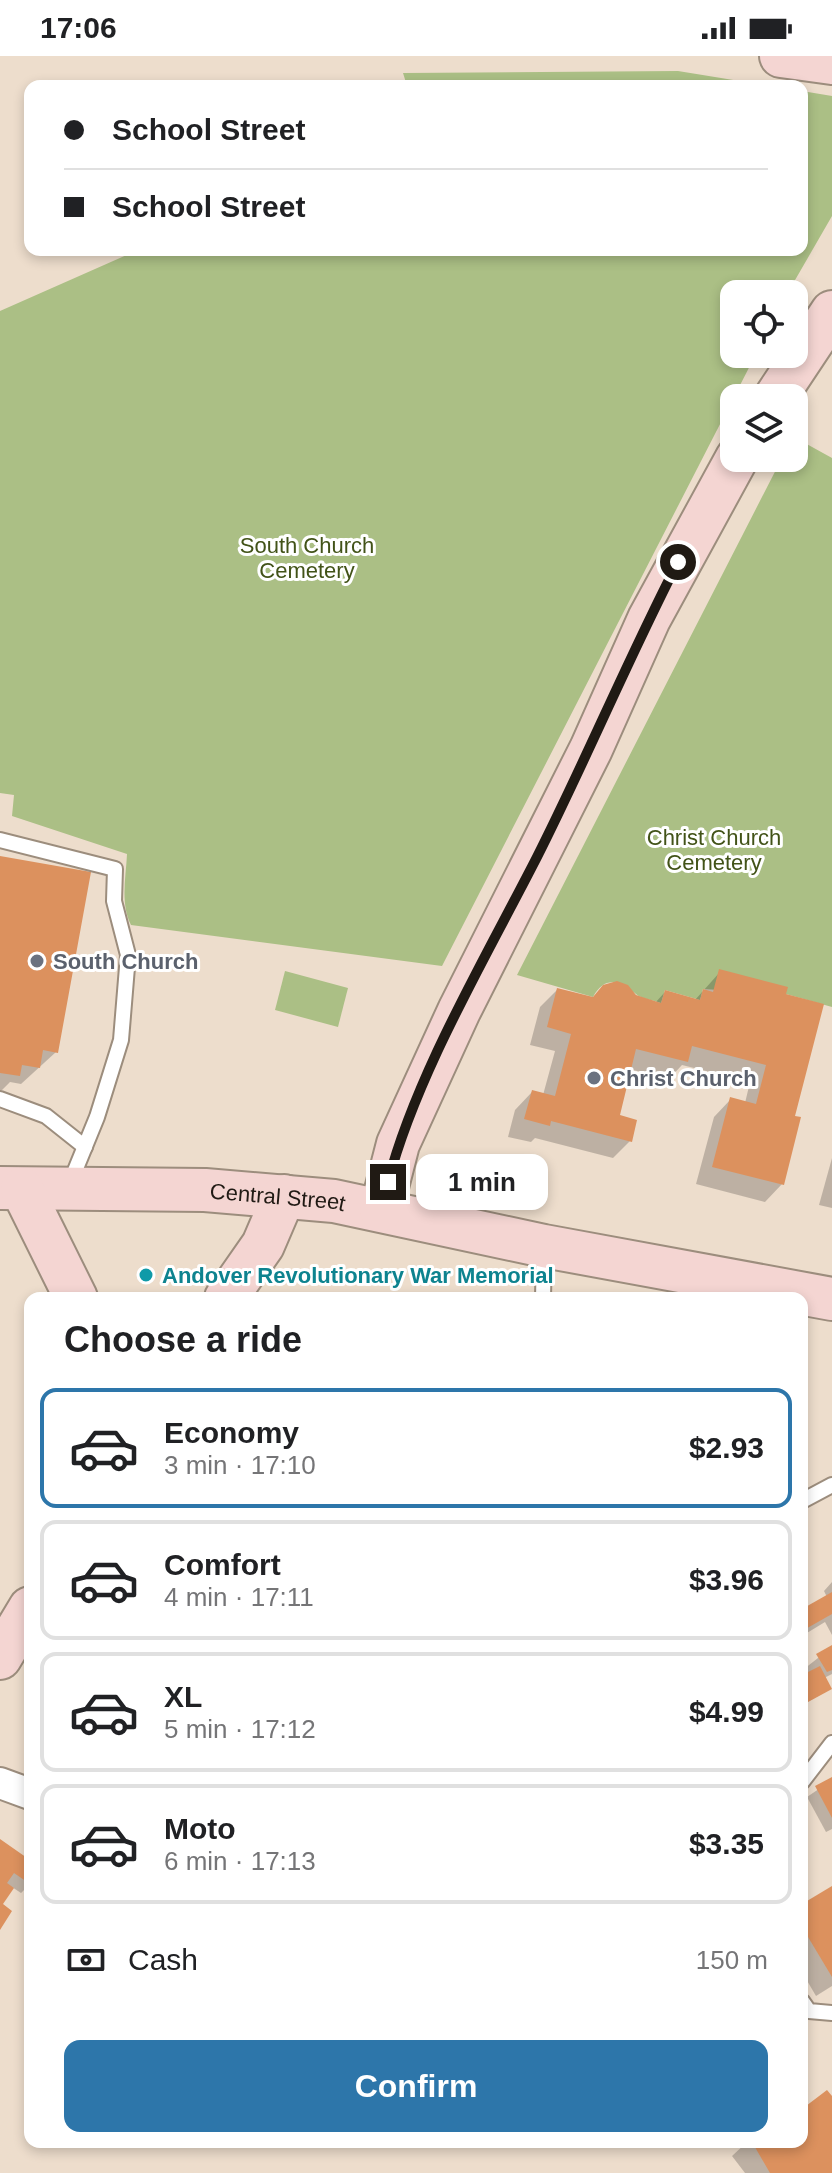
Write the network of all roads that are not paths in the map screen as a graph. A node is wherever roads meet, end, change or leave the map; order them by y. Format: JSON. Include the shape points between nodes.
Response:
{"nodes":[{"id":1,"x":781,"y":56,"type":"edge"},
{"id":2,"x":832,"y":63,"type":"edge"},
{"id":3,"x":832,"y":312,"type":"edge"},
{"id":4,"x":784,"y":384,"type":"edge"},
{"id":5,"x":729,"y":472,"type":"edge"},
{"id":6,"x":0,"y":840,"type":"edge"},
{"id":7,"x":0,"y":1099,"type":"edge"},
{"id":8,"x":85,"y":1147,"type":"junction"},
{"id":9,"x":68,"y":1187,"type":"junction"},
{"id":10,"x":11,"y":1188,"type":"edge"},
{"id":11,"x":284,"y":1196,"type":"junction"},
{"id":12,"x":381,"y":1210,"type":"junction"},
{"id":13,"x":544,"y":1246,"type":"junction"},
{"id":14,"x":72,"y":1292,"type":"edge"},
{"id":15,"x":230,"y":1292,"type":"edge"},
{"id":16,"x":543,"y":1292,"type":"edge"},
{"id":17,"x":794,"y":1292,"type":"edge"},
{"id":18,"x":808,"y":1295,"type":"edge"},
{"id":19,"x":832,"y":1299,"type":"edge"},
{"id":20,"x":832,"y":1485,"type":"edge"},
{"id":21,"x":808,"y":1498,"type":"edge"},
{"id":22,"x":24,"y":1618,"type":"edge"},
{"id":23,"x":0,"y":1658,"type":"edge"},
{"id":24,"x":832,"y":1743,"type":"edge"},
{"id":25,"x":808,"y":1774,"type":"edge"},
{"id":26,"x":0,"y":1783,"type":"edge"},
{"id":27,"x":24,"y":1792,"type":"edge"},
{"id":28,"x":808,"y":2010,"type":"edge"},
{"id":29,"x":832,"y":2013,"type":"edge"}],
"edges":[{"from":1,"to":2,"type":"main road"},
{"from":3,"to":4,"type":"main road"},
{"from":5,"to":12,"type":"main road","via":[[649,619],[591,749],[459,1011],[398,1144]]},
{"from":6,"to":8,"type":"lane","via":[[115,869],[114,901],[128,955],[121,1040]]},
{"from":7,"to":8,"type":"lane","via":[[46,1116]]},
{"from":8,"to":9,"type":"lane"},
{"from":9,"to":10,"type":"main road","name":"Central Street"},
{"from":9,"to":11,"type":"main road","name":"Central Street"},
{"from":10,"to":14,"type":"main road"},
{"from":11,"to":12,"type":"main road","name":"Central Street"},
{"from":11,"to":15,"type":"main road","via":[[263,1245]]},
{"from":12,"to":13,"type":"main road","name":"Central Street"},
{"from":13,"to":16,"type":"lane"},
{"from":13,"to":17,"type":"main road","name":"Central Street"},
{"from":18,"to":19,"type":"main road","name":"Central Street"},
{"from":20,"to":21,"type":"lane"},
{"from":22,"to":23,"type":"main road"},
{"from":24,"to":25,"type":"lane"},
{"from":26,"to":27,"type":"street"},
{"from":28,"to":29,"type":"lane"}]}
